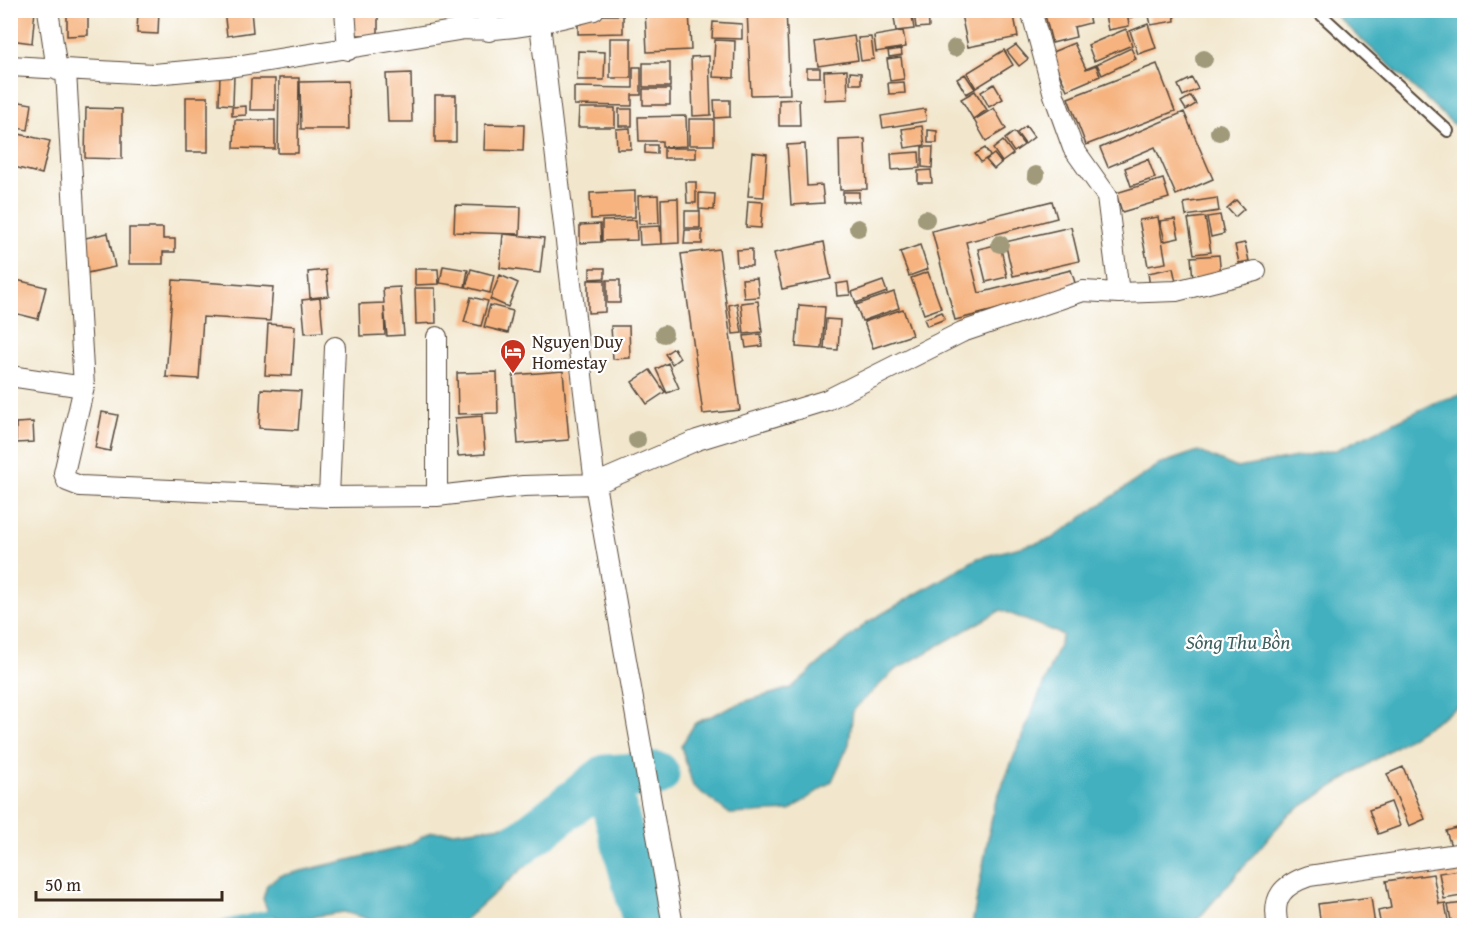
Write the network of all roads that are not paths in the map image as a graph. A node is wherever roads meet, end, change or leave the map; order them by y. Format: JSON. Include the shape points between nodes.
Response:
{"nodes":[{"id":1,"x":48,"y":10,"type":"edge"},
{"id":2,"x":345,"y":10,"type":"edge"},
{"id":3,"x":487,"y":10,"type":"edge"},
{"id":4,"x":594,"y":10,"type":"edge"},
{"id":5,"x":1031,"y":10,"type":"edge"},
{"id":6,"x":1316,"y":10,"type":"edge"},
{"id":7,"x":540,"y":24,"type":"junction"},
{"id":8,"x":489,"y":31,"type":"junction"},
{"id":9,"x":348,"y":50,"type":"junction"},
{"id":10,"x":10,"y":66,"type":"edge"},
{"id":11,"x":61,"y":70,"type":"junction"},
{"id":12,"x":1448,"y":130,"type":"dead end"},
{"id":13,"x":1256,"y":271,"type":"dead end"},
{"id":14,"x":1119,"y":294,"type":"junction"},
{"id":15,"x":437,"y":337,"type":"dead end"},
{"id":16,"x":335,"y":347,"type":"dead end"},
{"id":17,"x":10,"y":376,"type":"edge"},
{"id":18,"x":84,"y":387,"type":"junction"},
{"id":19,"x":596,"y":484,"type":"junction"},
{"id":20,"x":437,"y":496,"type":"junction"},
{"id":21,"x":329,"y":497,"type":"junction"},
{"id":22,"x":1464,"y":853,"type":"edge"},
{"id":23,"x":673,"y":926,"type":"edge"},
{"id":24,"x":1278,"y":926,"type":"edge"}],
"edges":[{"from":1,"to":11,"type":"street"},
{"from":2,"to":9,"type":"street"},
{"from":3,"to":8,"type":"street"},
{"from":4,"to":7,"type":"street"},
{"from":5,"to":14,"type":"street","via":[[1073,148],[1107,196]]},
{"from":6,"to":12,"type":"lane"},
{"from":7,"to":8,"type":"street"},
{"from":7,"to":19,"type":"street"},
{"from":8,"to":9,"type":"street","via":[[465,29]]},
{"from":9,"to":11,"type":"street","via":[[154,74]]},
{"from":10,"to":11,"type":"street"},
{"from":11,"to":18,"type":"street"},
{"from":13,"to":14,"type":"street","via":[[1176,291]]},
{"from":14,"to":19,"type":"street","via":[[1083,291],[962,332],[827,400],[698,440]]},
{"from":15,"to":20,"type":"street"},
{"from":16,"to":21,"type":"street"},
{"from":17,"to":18,"type":"street"},
{"from":18,"to":21,"type":"street","via":[[64,473],[75,486]]},
{"from":19,"to":20,"type":"street","via":[[523,486]]},
{"from":19,"to":23,"type":"street"},
{"from":20,"to":21,"type":"street"},
{"from":22,"to":24,"type":"street","via":[[1309,876],[1292,882],[1280,891],[1276,903]]}]}
